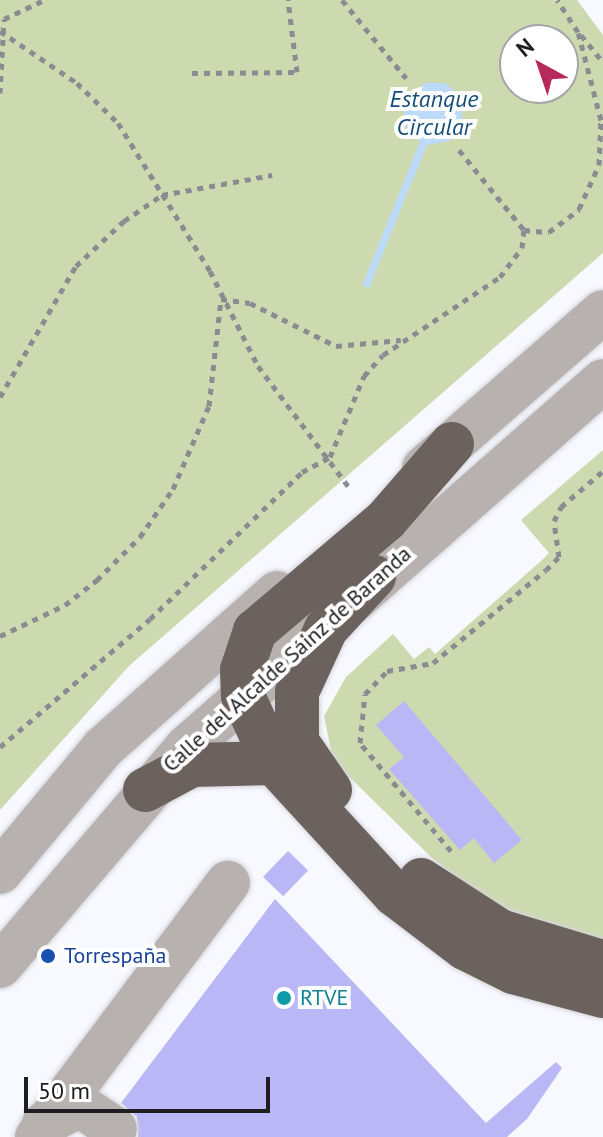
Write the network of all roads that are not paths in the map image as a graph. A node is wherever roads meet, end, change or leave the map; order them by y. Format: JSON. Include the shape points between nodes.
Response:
{"nodes":[{"id":1,"x":603,"y":312,"type":"edge"},
{"id":2,"x":603,"y":381,"type":"edge"},
{"id":3,"x":452,"y":444,"type":"junction"},
{"id":4,"x":374,"y":577,"type":"junction"},
{"id":5,"x":243,"y":696,"type":"junction"},
{"id":6,"x":274,"y":763,"type":"junction"},
{"id":7,"x":145,"y":790,"type":"junction"},
{"id":8,"x":13,"y":856,"type":"edge"},
{"id":9,"x":228,"y":883,"type":"dead end"},
{"id":10,"x":0,"y":897,"type":"edge"},
{"id":11,"x":603,"y":962,"type":"edge"},
{"id":12,"x":0,"y":966,"type":"edge"},
{"id":13,"x":603,"y":996,"type":"edge"},
{"id":14,"x":115,"y":1129,"type":"dead end"},
{"id":15,"x":40,"y":1130,"type":"edge"}],
"edges":[{"from":1,"to":3,"type":"street"},
{"from":2,"to":4,"type":"street","name":"Calle del Alcalde Sáinz de Baranda"},
{"from":3,"to":5,"type":"highway","via":[[386,520],[255,631],[242,670]]},
{"from":3,"to":8,"type":"street","via":[[126,727]]},
{"from":4,"to":5,"type":"street","name":"Calle del Alcalde Sáinz de Baranda"},
{"from":4,"to":11,"type":"highway","via":[[304,664],[295,719],[308,763],[407,869],[454,905],[500,931]]},
{"from":5,"to":6,"type":"highway"},
{"from":5,"to":7,"type":"street","name":"Calle del Alcalde Sáinz de Baranda"},
{"from":6,"to":7,"type":"highway","via":[[192,765]]},
{"from":6,"to":13,"type":"highway","via":[[394,894],[465,948],[513,972]]},
{"from":7,"to":12,"type":"street","name":"Calle del Alcalde Sáinz de Baranda"},
{"from":8,"to":10,"type":"street"},
{"from":9,"to":15,"type":"street"},
{"from":14,"to":15,"type":"street","via":[[79,1105]]}]}
